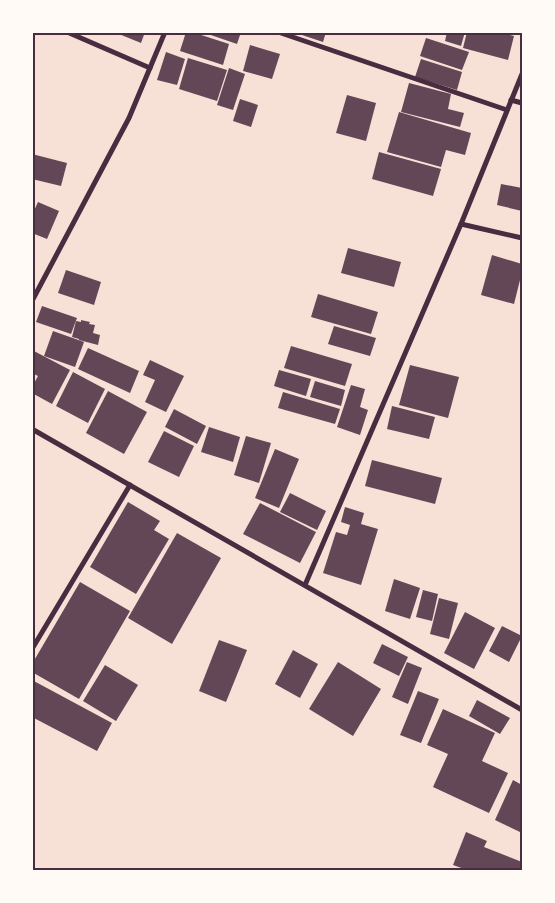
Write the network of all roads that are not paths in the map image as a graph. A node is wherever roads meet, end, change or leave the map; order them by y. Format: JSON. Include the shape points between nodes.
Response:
{"nodes":[{"id":1,"x":67,"y":32,"type":"edge"},
{"id":2,"x":165,"y":32,"type":"edge"},
{"id":3,"x":278,"y":32,"type":"edge"},
{"id":4,"x":150,"y":68,"type":"junction"},
{"id":5,"x":522,"y":74,"type":"edge"},
{"id":6,"x":511,"y":100,"type":"junction"},
{"id":7,"x":522,"y":103,"type":"edge"},
{"id":8,"x":507,"y":110,"type":"junction"},
{"id":9,"x":461,"y":224,"type":"junction"},
{"id":10,"x":522,"y":238,"type":"edge"},
{"id":11,"x":32,"y":301,"type":"edge"},
{"id":12,"x":32,"y":428,"type":"edge"},
{"id":13,"x":130,"y":484,"type":"junction"},
{"id":14,"x":305,"y":585,"type":"junction"},
{"id":15,"x":32,"y":649,"type":"edge"},
{"id":16,"x":522,"y":710,"type":"edge"}],
"edges":[{"from":1,"to":4,"type":"street"},
{"from":2,"to":4,"type":"street"},
{"from":3,"to":8,"type":"street"},
{"from":4,"to":11,"type":"street","via":[[128,118]]},
{"from":5,"to":6,"type":"street"},
{"from":6,"to":7,"type":"street"},
{"from":6,"to":8,"type":"street"},
{"from":8,"to":9,"type":"street"},
{"from":9,"to":10,"type":"street"},
{"from":9,"to":14,"type":"street"},
{"from":12,"to":13,"type":"street"},
{"from":13,"to":14,"type":"street"},
{"from":13,"to":15,"type":"street"},
{"from":14,"to":16,"type":"street"}]}
